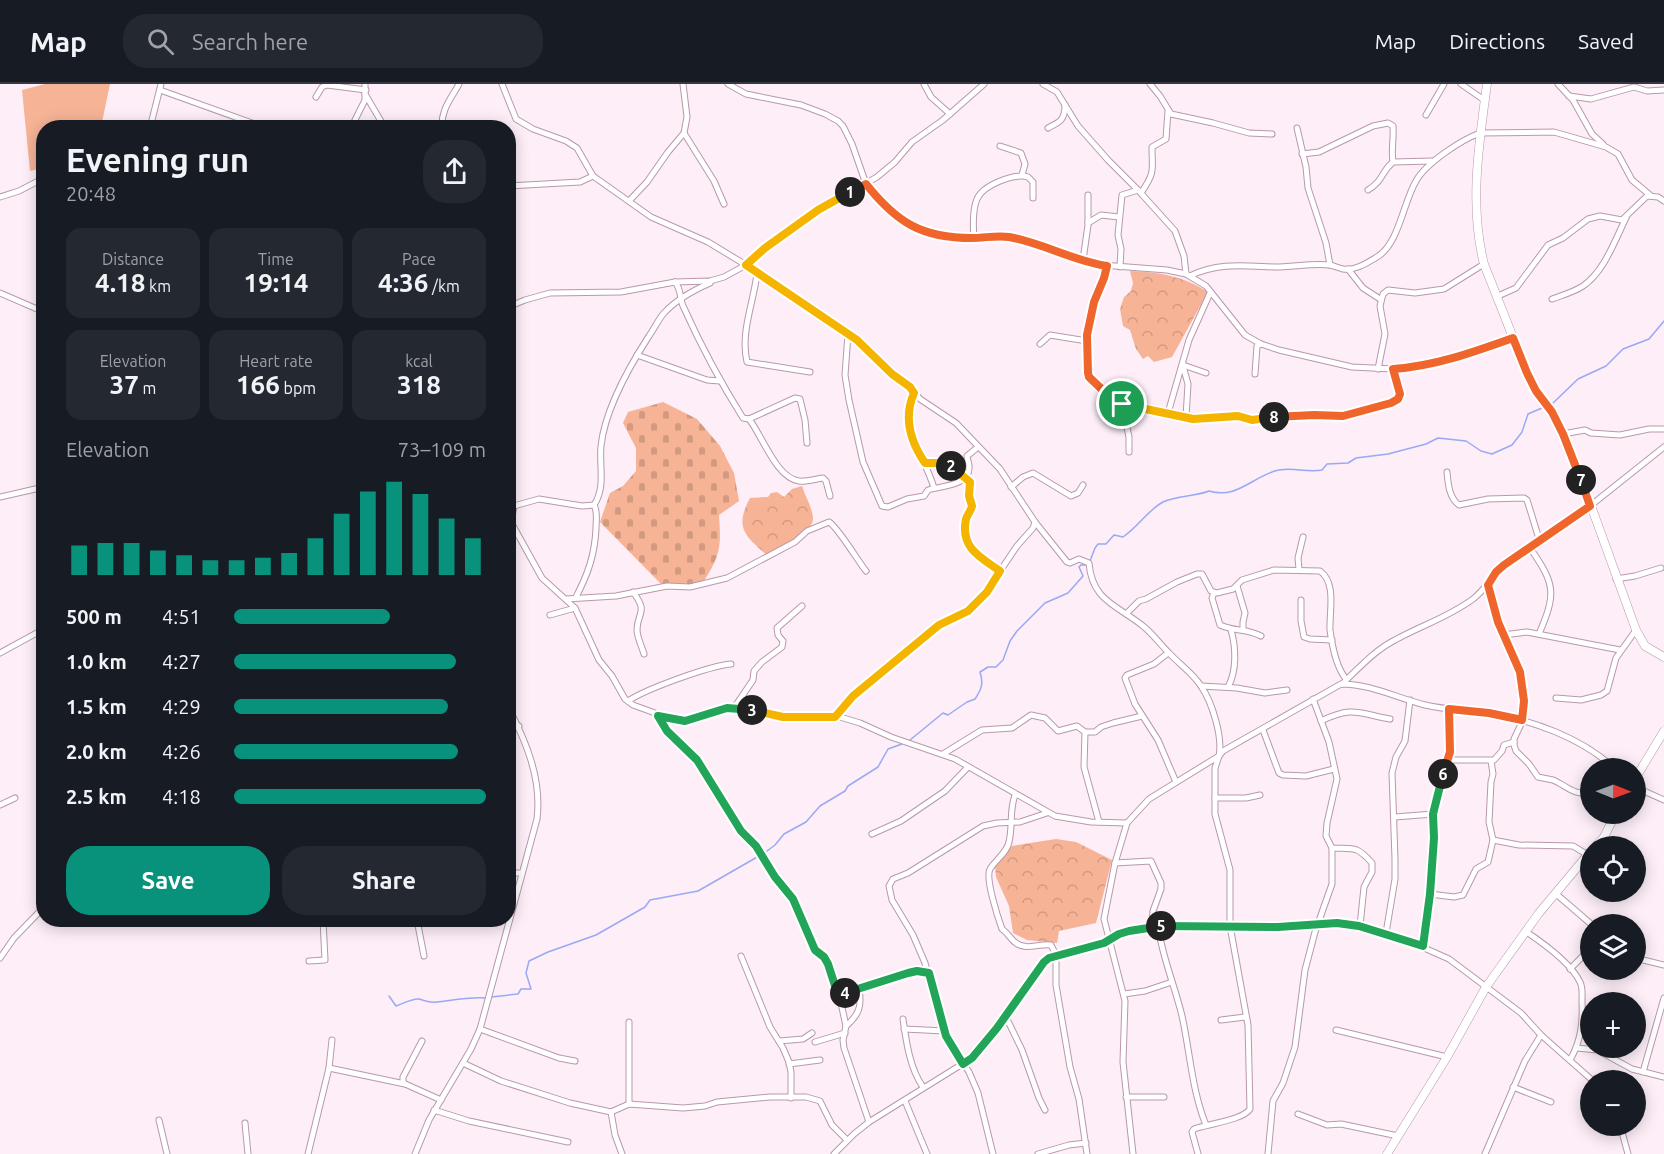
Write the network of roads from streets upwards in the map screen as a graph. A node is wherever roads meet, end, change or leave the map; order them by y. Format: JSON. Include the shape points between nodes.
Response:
{"nodes":[{"id":1,"x":459,"y":84,"type":"edge"},
{"id":2,"x":502,"y":84,"type":"edge"},
{"id":3,"x":683,"y":84,"type":"edge"},
{"id":4,"x":728,"y":84,"type":"edge"},
{"id":5,"x":924,"y":84,"type":"edge"},
{"id":6,"x":984,"y":84,"type":"edge"},
{"id":7,"x":1043,"y":84,"type":"edge"},
{"id":8,"x":1150,"y":84,"type":"edge"},
{"id":9,"x":1444,"y":84,"type":"edge"},
{"id":10,"x":1461,"y":84,"type":"edge"},
{"id":11,"x":1486,"y":84,"type":"edge"},
{"id":12,"x":1558,"y":84,"type":"edge"},
{"id":13,"x":160,"y":87,"type":"edge"},
{"id":14,"x":366,"y":89,"type":"edge"},
{"id":15,"x":1664,"y":90,"type":"edge"},
{"id":16,"x":1569,"y":96,"type":"junction"},
{"id":17,"x":316,"y":98,"type":"dead end"},
{"id":18,"x":1484,"y":99,"type":"junction"},
{"id":19,"x":1065,"y":104,"type":"junction"},
{"id":20,"x":1168,"y":111,"type":"junction"},
{"id":21,"x":950,"y":114,"type":"junction"},
{"id":22,"x":1426,"y":115,"type":"dead end"},
{"id":23,"x":152,"y":120,"type":"edge"},
{"id":24,"x":245,"y":120,"type":"edge"},
{"id":25,"x":355,"y":120,"type":"edge"},
{"id":26,"x":381,"y":120,"type":"edge"},
{"id":27,"x":443,"y":120,"type":"edge"},
{"id":28,"x":1048,"y":128,"type":"dead end"},
{"id":29,"x":1297,"y":129,"type":"dead end"},
{"id":30,"x":684,"y":133,"type":"junction"},
{"id":31,"x":1480,"y":133,"type":"junction"},
{"id":32,"x":1272,"y":134,"type":"dead end"},
{"id":33,"x":1000,"y":146,"type":"dead end"},
{"id":34,"x":1606,"y":147,"type":"junction"},
{"id":35,"x":1302,"y":154,"type":"junction"},
{"id":36,"x":1432,"y":161,"type":"junction"},
{"id":37,"x":1393,"y":162,"type":"junction"},
{"id":38,"x":593,"y":176,"type":"junction"},
{"id":39,"x":1023,"y":176,"type":"junction"},
{"id":40,"x":36,"y":182,"type":"edge"},
{"id":41,"x":866,"y":184,"type":"junction"},
{"id":42,"x":516,"y":186,"type":"edge"},
{"id":43,"x":1368,"y":190,"type":"dead end"},
{"id":44,"x":1139,"y":191,"type":"junction"},
{"id":45,"x":1088,"y":195,"type":"dead end"},
{"id":46,"x":1650,"y":195,"type":"junction"},
{"id":47,"x":0,"y":197,"type":"edge"},
{"id":48,"x":1033,"y":198,"type":"dead end"},
{"id":49,"x":629,"y":201,"type":"junction"},
{"id":50,"x":1664,"y":201,"type":"edge"},
{"id":51,"x":724,"y":204,"type":"dead end"},
{"id":52,"x":1119,"y":217,"type":"junction"},
{"id":53,"x":1626,"y":218,"type":"junction"},
{"id":54,"x":1088,"y":223,"type":"junction"},
{"id":55,"x":974,"y":238,"type":"junction"},
{"id":56,"x":1083,"y":260,"type":"junction"},
{"id":57,"x":1484,"y":264,"type":"junction"},
{"id":58,"x":746,"y":265,"type":"junction"},
{"id":59,"x":1330,"y":265,"type":"junction"},
{"id":60,"x":1107,"y":266,"type":"junction"},
{"id":61,"x":1120,"y":267,"type":"junction"},
{"id":62,"x":1348,"y":269,"type":"junction"},
{"id":63,"x":757,"y":273,"type":"junction"},
{"id":64,"x":1188,"y":275,"type":"junction"},
{"id":65,"x":717,"y":280,"type":"junction"},
{"id":66,"x":675,"y":282,"type":"junction"},
{"id":67,"x":0,"y":292,"type":"edge"},
{"id":68,"x":1210,"y":293,"type":"junction"},
{"id":69,"x":1498,"y":296,"type":"junction"},
{"id":70,"x":681,"y":299,"type":"junction"},
{"id":71,"x":1380,"y":299,"type":"junction"},
{"id":72,"x":1552,"y":299,"type":"dead end"},
{"id":73,"x":516,"y":304,"type":"edge"},
{"id":74,"x":36,"y":308,"type":"edge"},
{"id":75,"x":848,"y":334,"type":"junction"},
{"id":76,"x":1513,"y":338,"type":"junction"},
{"id":77,"x":1087,"y":341,"type":"junction"},
{"id":78,"x":1040,"y":344,"type":"dead end"},
{"id":79,"x":1261,"y":344,"type":"junction"},
{"id":80,"x":636,"y":355,"type":"junction"},
{"id":81,"x":1183,"y":365,"type":"junction"},
{"id":82,"x":1378,"y":369,"type":"junction"},
{"id":83,"x":1393,"y":369,"type":"junction"},
{"id":84,"x":810,"y":372,"type":"dead end"},
{"id":85,"x":1206,"y":373,"type":"dead end"},
{"id":86,"x":1255,"y":374,"type":"dead end"},
{"id":87,"x":720,"y":381,"type":"junction"},
{"id":88,"x":914,"y":393,"type":"junction"},
{"id":89,"x":1122,"y":404,"type":"junction"},
{"id":90,"x":1168,"y":413,"type":"junction"},
{"id":91,"x":1186,"y":417,"type":"junction"},
{"id":92,"x":749,"y":419,"type":"junction"},
{"id":93,"x":1664,"y":429,"type":"edge"},
{"id":94,"x":1563,"y":434,"type":"junction"},
{"id":95,"x":807,"y":443,"type":"dead end"},
{"id":96,"x":978,"y":447,"type":"junction"},
{"id":97,"x":1664,"y":447,"type":"edge"},
{"id":98,"x":1129,"y":452,"type":"dead end"},
{"id":99,"x":925,"y":463,"type":"junction"},
{"id":100,"x":1447,"y":472,"type":"dead end"},
{"id":101,"x":965,"y":477,"type":"junction"},
{"id":102,"x":1083,"y":485,"type":"dead end"},
{"id":103,"x":1011,"y":487,"type":"junction"},
{"id":104,"x":934,"y":488,"type":"junction"},
{"id":105,"x":36,"y":489,"type":"edge"},
{"id":106,"x":830,"y":496,"type":"dead end"},
{"id":107,"x":0,"y":497,"type":"edge"},
{"id":108,"x":516,"y":505,"type":"edge"},
{"id":109,"x":594,"y":505,"type":"junction"},
{"id":110,"x":1590,"y":506,"type":"junction"},
{"id":111,"x":1035,"y":522,"type":"junction"},
{"id":112,"x":516,"y":531,"type":"edge"},
{"id":113,"x":1303,"y":537,"type":"dead end"},
{"id":114,"x":1540,"y":542,"type":"junction"},
{"id":115,"x":1530,"y":549,"type":"junction"},
{"id":116,"x":1661,"y":568,"type":"dead end"},
{"id":117,"x":1299,"y":569,"type":"junction"},
{"id":118,"x":866,"y":571,"type":"dead end"},
{"id":119,"x":1000,"y":571,"type":"junction"},
{"id":120,"x":1616,"y":579,"type":"junction"},
{"id":121,"x":1488,"y":585,"type":"junction"},
{"id":122,"x":1237,"y":586,"type":"junction"},
{"id":123,"x":633,"y":592,"type":"junction"},
{"id":124,"x":1214,"y":593,"type":"junction"},
{"id":125,"x":576,"y":597,"type":"junction"},
{"id":126,"x":566,"y":599,"type":"junction"},
{"id":127,"x":1301,"y":600,"type":"dead end"},
{"id":128,"x":802,"y":606,"type":"dead end"},
{"id":129,"x":575,"y":608,"type":"junction"},
{"id":130,"x":1127,"y":613,"type":"junction"},
{"id":131,"x":550,"y":615,"type":"dead end"},
{"id":132,"x":1244,"y":629,"type":"junction"},
{"id":133,"x":1231,"y":630,"type":"junction"},
{"id":134,"x":1636,"y":630,"type":"junction"},
{"id":135,"x":36,"y":633,"type":"edge"},
{"id":136,"x":1539,"y":634,"type":"junction"},
{"id":137,"x":1503,"y":635,"type":"junction"},
{"id":138,"x":1261,"y":636,"type":"dead end"},
{"id":139,"x":1332,"y":640,"type":"junction"},
{"id":140,"x":1620,"y":650,"type":"junction"},
{"id":141,"x":0,"y":653,"type":"edge"},
{"id":142,"x":1168,"y":653,"type":"junction"},
{"id":143,"x":644,"y":654,"type":"dead end"},
{"id":144,"x":1664,"y":657,"type":"edge"},
{"id":145,"x":731,"y":664,"type":"dead end"},
{"id":146,"x":1346,"y":680,"type":"junction"},
{"id":147,"x":1341,"y":684,"type":"junction"},
{"id":148,"x":1201,"y":686,"type":"junction"},
{"id":149,"x":1228,"y":687,"type":"junction"},
{"id":150,"x":1287,"y":690,"type":"dead end"},
{"id":151,"x":1313,"y":699,"type":"junction"},
{"id":152,"x":1556,"y":699,"type":"dead end"},
{"id":153,"x":1410,"y":700,"type":"junction"},
{"id":154,"x":628,"y":701,"type":"junction"},
{"id":155,"x":734,"y":708,"type":"junction"},
{"id":156,"x":1449,"y":709,"type":"junction"},
{"id":157,"x":658,"y":716,"type":"junction"},
{"id":158,"x":1142,"y":716,"type":"junction"},
{"id":159,"x":835,"y":717,"type":"junction"},
{"id":160,"x":1390,"y":718,"type":"dead end"},
{"id":161,"x":1522,"y":720,"type":"junction"},
{"id":162,"x":516,"y":721,"type":"edge"},
{"id":163,"x":1321,"y":721,"type":"junction"},
{"id":164,"x":519,"y":726,"type":"junction"},
{"id":165,"x":516,"y":727,"type":"edge"},
{"id":166,"x":1263,"y":730,"type":"junction"},
{"id":167,"x":1664,"y":731,"type":"edge"},
{"id":168,"x":1085,"y":732,"type":"junction"},
{"id":169,"x":1514,"y":742,"type":"junction"},
{"id":170,"x":943,"y":754,"type":"junction"},
{"id":171,"x":1219,"y":756,"type":"junction"},
{"id":172,"x":1602,"y":758,"type":"edge"},
{"id":173,"x":1448,"y":760,"type":"junction"},
{"id":174,"x":1491,"y":761,"type":"junction"},
{"id":175,"x":1646,"y":761,"type":"edge"},
{"id":176,"x":968,"y":767,"type":"junction"},
{"id":177,"x":1334,"y":769,"type":"junction"},
{"id":178,"x":1176,"y":782,"type":"junction"},
{"id":179,"x":1646,"y":792,"type":"edge"},
{"id":180,"x":1580,"y":793,"type":"edge"},
{"id":181,"x":1016,"y":795,"type":"junction"},
{"id":182,"x":1260,"y":795,"type":"dead end"},
{"id":183,"x":15,"y":798,"type":"dead end"},
{"id":184,"x":1215,"y":798,"type":"junction"},
{"id":185,"x":1664,"y":800,"type":"edge"},
{"id":186,"x":0,"y":805,"type":"edge"},
{"id":187,"x":1047,"y":813,"type":"junction"},
{"id":188,"x":1433,"y":814,"type":"junction"},
{"id":189,"x":1395,"y":817,"type":"junction"},
{"id":190,"x":1010,"y":822,"type":"junction"},
{"id":191,"x":1099,"y":822,"type":"junction"},
{"id":192,"x":1127,"y":823,"type":"junction"},
{"id":193,"x":872,"y":834,"type":"dead end"},
{"id":194,"x":1493,"y":840,"type":"junction"},
{"id":195,"x":1332,"y":848,"type":"junction"},
{"id":196,"x":1580,"y":850,"type":"edge"},
{"id":197,"x":1115,"y":862,"type":"junction"},
{"id":198,"x":1580,"y":864,"type":"edge"},
{"id":199,"x":516,"y":873,"type":"edge"},
{"id":200,"x":522,"y":873,"type":"junction"},
{"id":201,"x":1555,"y":893,"type":"junction"},
{"id":202,"x":1430,"y":894,"type":"junction"},
{"id":203,"x":516,"y":895,"type":"edge"},
{"id":204,"x":36,"y":915,"type":"edge"},
{"id":205,"x":1580,"y":915,"type":"edge"},
{"id":206,"x":1317,"y":925,"type":"junction"},
{"id":207,"x":1155,"y":926,"type":"junction"},
{"id":208,"x":1230,"y":926,"type":"junction"},
{"id":209,"x":1359,"y":926,"type":"junction"},
{"id":210,"x":323,"y":927,"type":"edge"},
{"id":211,"x":418,"y":927,"type":"edge"},
{"id":212,"x":507,"y":927,"type":"edge"},
{"id":213,"x":1525,"y":931,"type":"junction"},
{"id":214,"x":1386,"y":933,"type":"junction"},
{"id":215,"x":1110,"y":939,"type":"junction"},
{"id":216,"x":1423,"y":946,"type":"junction"},
{"id":217,"x":1056,"y":955,"type":"junction"},
{"id":218,"x":424,"y":956,"type":"dead end"},
{"id":219,"x":741,"y":956,"type":"dead end"},
{"id":220,"x":0,"y":958,"type":"edge"},
{"id":221,"x":1580,"y":959,"type":"edge"},
{"id":222,"x":309,"y":961,"type":"dead end"},
{"id":223,"x":1646,"y":961,"type":"edge"},
{"id":224,"x":1664,"y":965,"type":"edge"},
{"id":225,"x":1570,"y":969,"type":"junction"},
{"id":226,"x":929,"y":973,"type":"junction"},
{"id":227,"x":1172,"y":982,"type":"junction"},
{"id":228,"x":1486,"y":987,"type":"junction"},
{"id":229,"x":859,"y":990,"type":"junction"},
{"id":230,"x":1124,"y":994,"type":"junction"},
{"id":231,"x":838,"y":995,"type":"junction"},
{"id":232,"x":1664,"y":998,"type":"edge"},
{"id":233,"x":1005,"y":1016,"type":"junction"},
{"id":234,"x":1245,"y":1017,"type":"junction"},
{"id":235,"x":903,"y":1019,"type":"dead end"},
{"id":236,"x":1221,"y":1020,"type":"dead end"},
{"id":237,"x":629,"y":1022,"type":"dead end"},
{"id":238,"x":846,"y":1026,"type":"junction"},
{"id":239,"x":480,"y":1029,"type":"junction"},
{"id":240,"x":904,"y":1029,"type":"junction"},
{"id":241,"x":1336,"y":1030,"type":"dead end"},
{"id":242,"x":945,"y":1031,"type":"junction"},
{"id":243,"x":812,"y":1033,"type":"dead end"},
{"id":244,"x":844,"y":1033,"type":"junction"},
{"id":245,"x":1541,"y":1035,"type":"junction"},
{"id":246,"x":332,"y":1040,"type":"dead end"},
{"id":247,"x":422,"y":1041,"type":"dead end"},
{"id":248,"x":779,"y":1041,"type":"junction"},
{"id":249,"x":815,"y":1042,"type":"dead end"},
{"id":250,"x":1577,"y":1048,"type":"junction"},
{"id":251,"x":1447,"y":1057,"type":"junction"},
{"id":252,"x":820,"y":1060,"type":"dead end"},
{"id":253,"x":1570,"y":1060,"type":"junction"},
{"id":254,"x":575,"y":1061,"type":"dead end"},
{"id":255,"x":463,"y":1063,"type":"junction"},
{"id":256,"x":789,"y":1064,"type":"junction"},
{"id":257,"x":963,"y":1064,"type":"junction"},
{"id":258,"x":329,"y":1068,"type":"junction"},
{"id":259,"x":1581,"y":1070,"type":"edge"},
{"id":260,"x":1637,"y":1070,"type":"edge"},
{"id":261,"x":1644,"y":1070,"type":"edge"},
{"id":262,"x":1646,"y":1073,"type":"edge"},
{"id":263,"x":1664,"y":1077,"type":"edge"},
{"id":264,"x":405,"y":1084,"type":"junction"},
{"id":265,"x":923,"y":1087,"type":"junction"},
{"id":266,"x":1513,"y":1087,"type":"junction"},
{"id":267,"x":1126,"y":1097,"type":"junction"},
{"id":268,"x":1164,"y":1097,"type":"dead end"},
{"id":269,"x":791,"y":1098,"type":"junction"},
{"id":270,"x":441,"y":1100,"type":"junction"},
{"id":271,"x":905,"y":1101,"type":"junction"},
{"id":272,"x":1551,"y":1102,"type":"dead end"},
{"id":273,"x":629,"y":1104,"type":"junction"},
{"id":274,"x":434,"y":1110,"type":"junction"},
{"id":275,"x":1045,"y":1110,"type":"dead end"},
{"id":276,"x":612,"y":1112,"type":"junction"},
{"id":277,"x":1298,"y":1114,"type":"dead end"},
{"id":278,"x":159,"y":1120,"type":"dead end"},
{"id":279,"x":869,"y":1122,"type":"junction"},
{"id":280,"x":245,"y":1123,"type":"dead end"},
{"id":281,"x":1206,"y":1125,"type":"junction"},
{"id":282,"x":1398,"y":1136,"type":"junction"},
{"id":283,"x":1623,"y":1136,"type":"edge"},
{"id":284,"x":847,"y":1140,"type":"junction"},
{"id":285,"x":568,"y":1142,"type":"dead end"},
{"id":286,"x":1086,"y":1143,"type":"junction"},
{"id":287,"x":167,"y":1154,"type":"edge"},
{"id":288,"x":248,"y":1154,"type":"edge"},
{"id":289,"x":308,"y":1154,"type":"edge"},
{"id":290,"x":415,"y":1154,"type":"edge"},
{"id":291,"x":622,"y":1154,"type":"edge"},
{"id":292,"x":834,"y":1154,"type":"edge"},
{"id":293,"x":927,"y":1154,"type":"edge"},
{"id":294,"x":993,"y":1154,"type":"edge"},
{"id":295,"x":1038,"y":1154,"type":"edge"},
{"id":296,"x":1088,"y":1154,"type":"edge"},
{"id":297,"x":1133,"y":1154,"type":"edge"},
{"id":298,"x":1198,"y":1154,"type":"edge"},
{"id":299,"x":1268,"y":1154,"type":"edge"},
{"id":300,"x":1387,"y":1154,"type":"edge"},
{"id":301,"x":1485,"y":1154,"type":"edge"},
{"id":302,"x":1628,"y":1154,"type":"edge"}],
"edges":[{"from":1,"to":27,"type":"street","via":[[448,101]]},
{"from":2,"to":38,"type":"street","via":[[516,119],[577,148]]},
{"from":3,"to":30,"type":"street","via":[[687,117]]},
{"from":4,"to":41,"type":"street","via":[[746,94],[801,105],[837,121],[852,144]]},
{"from":5,"to":21,"type":"street","via":[[931,97]]},
{"from":6,"to":21,"type":"street"},
{"from":7,"to":19,"type":"street","via":[[1057,92]]},
{"from":8,"to":20,"type":"street"},
{"from":9,"to":22,"type":"street"},
{"from":10,"to":18,"type":"street"},
{"from":11,"to":18,"type":"street"},
{"from":12,"to":16,"type":"street"},
{"from":13,"to":23,"type":"street"},
{"from":13,"to":24,"type":"street"},
{"from":14,"to":17,"type":"street","via":[[327,85]]},
{"from":14,"to":25,"type":"street"},
{"from":14,"to":26,"type":"street"},
{"from":15,"to":16,"type":"street","via":[[1634,87],[1591,99]]},
{"from":16,"to":34,"type":"street","via":[[1592,134]]},
{"from":18,"to":31,"type":"street"},
{"from":19,"to":28,"type":"street","via":[[1064,118]]},
{"from":19,"to":44,"type":"street","via":[[1078,126]]},
{"from":20,"to":32,"type":"street","via":[[1249,133]]},
{"from":20,"to":44,"type":"street","via":[[1167,137],[1152,147],[1154,164],[1149,180]]},
{"from":21,"to":41,"type":"street"},
{"from":29,"to":35,"type":"street"},
{"from":30,"to":49,"type":"street"},
{"from":30,"to":51,"type":"street"},
{"from":31,"to":34,"type":"street","via":[[1554,132]]},
{"from":31,"to":36,"type":"street"},
{"from":31,"to":57,"type":"street","via":[[1476,184]]},
{"from":33,"to":39,"type":"street","via":[[1021,153],[1025,164]]},
{"from":34,"to":46,"type":"street","via":[[1618,154],[1632,180]]},
{"from":35,"to":37,"type":"street","via":[[1319,152],[1373,126],[1388,123],[1394,130]]},
{"from":35,"to":59,"type":"street"},
{"from":36,"to":37,"type":"street"},
{"from":36,"to":62,"type":"street","via":[[1416,181],[1384,252]]},
{"from":37,"to":43,"type":"street","via":[[1380,183]]},
{"from":38,"to":42,"type":"street","via":[[579,182]]},
{"from":38,"to":49,"type":"street"},
{"from":39,"to":48,"type":"street","via":[[1033,182]]},
{"from":39,"to":55,"type":"street","via":[[990,186],[980,195],[974,210]]},
{"from":40,"to":47,"type":"street"},
{"from":41,"to":55,"type":"street","via":[[898,217],[919,229],[934,235]]},
{"from":41,"to":58,"type":"street","via":[[818,210]]},
{"from":44,"to":52,"type":"street","via":[[1122,195]]},
{"from":44,"to":64,"type":"street","via":[[1179,236]]},
{"from":45,"to":54,"type":"street"},
{"from":46,"to":50,"type":"street"},
{"from":46,"to":53,"type":"street"},
{"from":49,"to":58,"type":"street","via":[[651,217],[708,242]]},
{"from":52,"to":54,"type":"street","via":[[1101,215]]},
{"from":52,"to":61,"type":"street"},
{"from":53,"to":69,"type":"street","via":[[1588,219],[1548,245],[1516,288]]},
{"from":53,"to":72,"type":"street","via":[[1592,279]]},
{"from":54,"to":56,"type":"street"},
{"from":55,"to":56,"type":"street","via":[[1010,237]]},
{"from":56,"to":60,"type":"street"},
{"from":57,"to":69,"type":"street"},
{"from":57,"to":71,"type":"street","via":[[1444,289],[1415,293],[1388,290]]},
{"from":58,"to":63,"type":"street"},
{"from":58,"to":65,"type":"street"},
{"from":59,"to":62,"type":"street"},
{"from":59,"to":64,"type":"street","via":[[1221,266]]},
{"from":60,"to":61,"type":"street"},
{"from":60,"to":77,"type":"street","via":[[1094,302]]},
{"from":61,"to":64,"type":"street"},
{"from":62,"to":71,"type":"street","via":[[1363,288]]},
{"from":63,"to":75,"type":"street"},
{"from":63,"to":84,"type":"street","via":[[748,313],[747,362]]},
{"from":64,"to":68,"type":"street"},
{"from":65,"to":66,"type":"street"},
{"from":65,"to":70,"type":"street"},
{"from":66,"to":70,"type":"street"},
{"from":66,"to":73,"type":"street","via":[[621,292],[550,293]]},
{"from":67,"to":74,"type":"street"},
{"from":68,"to":79,"type":"street","via":[[1245,334]]},
{"from":68,"to":81,"type":"street","via":[[1189,340]]},
{"from":69,"to":76,"type":"street"},
{"from":70,"to":80,"type":"street","via":[[664,314]]},
{"from":70,"to":87,"type":"street"},
{"from":71,"to":82,"type":"street","via":[[1384,334]]},
{"from":75,"to":88,"type":"street"},
{"from":75,"to":104,"type":"street","via":[[845,375],[849,399],[863,462],[882,506],[924,496]]},
{"from":76,"to":83,"type":"street","via":[[1449,359]]},
{"from":76,"to":94,"type":"street","via":[[1536,391]]},
{"from":77,"to":78,"type":"street","via":[[1050,336]]},
{"from":77,"to":89,"type":"street","via":[[1089,377]]},
{"from":79,"to":82,"type":"street","via":[[1346,366]]},
{"from":79,"to":86,"type":"street","via":[[1257,346]]},
{"from":80,"to":87,"type":"street"},
{"from":80,"to":109,"type":"street","via":[[604,428],[601,484]]},
{"from":81,"to":85,"type":"street"},
{"from":81,"to":90,"type":"street"},
{"from":81,"to":91,"type":"street","via":[[1188,384]]},
{"from":82,"to":83,"type":"street"},
{"from":83,"to":91,"type":"street","via":[[1398,399],[1349,415],[1252,420],[1238,416],[1203,420]]},
{"from":87,"to":92,"type":"street","via":[[743,418]]},
{"from":88,"to":96,"type":"street","via":[[956,423]]},
{"from":88,"to":99,"type":"street","via":[[908,424]]},
{"from":89,"to":90,"type":"street"},
{"from":89,"to":98,"type":"street"},
{"from":90,"to":91,"type":"street"},
{"from":92,"to":95,"type":"street","via":[[800,399]]},
{"from":92,"to":106,"type":"street","via":[[786,476],[799,481],[823,478]]},
{"from":93,"to":94,"type":"street","via":[[1620,435],[1585,430]]},
{"from":94,"to":110,"type":"street"},
{"from":96,"to":101,"type":"street","via":[[967,456]]},
{"from":96,"to":103,"type":"street"},
{"from":97,"to":110,"type":"street"},
{"from":99,"to":101,"type":"street","via":[[951,466]]},
{"from":99,"to":104,"type":"street"},
{"from":100,"to":114,"type":"street","via":[[1459,505],[1488,499],[1527,500]]},
{"from":101,"to":104,"type":"street","via":[[955,484]]},
{"from":101,"to":119,"type":"street","via":[[970,482],[972,506],[966,518],[965,538],[975,553]]},
{"from":102,"to":103,"type":"street","via":[[1071,496],[1033,473]]},
{"from":103,"to":111,"type":"street"},
{"from":105,"to":107,"type":"street"},
{"from":108,"to":109,"type":"street","via":[[539,499]]},
{"from":109,"to":125,"type":"street","via":[[593,555]]},
{"from":110,"to":114,"type":"street"},
{"from":110,"to":120,"type":"street"},
{"from":111,"to":119,"type":"street"},
{"from":111,"to":130,"type":"street","via":[[1067,562],[1089,563],[1091,581],[1099,594]]},
{"from":112,"to":126,"type":"street","via":[[542,578]]},
{"from":113,"to":117,"type":"street"},
{"from":114,"to":115,"type":"street"},
{"from":115,"to":121,"type":"street","via":[[1504,565]]},
{"from":115,"to":136,"type":"street","via":[[1551,590],[1550,607]]},
{"from":116,"to":120,"type":"street"},
{"from":117,"to":122,"type":"street","via":[[1274,570],[1242,580]]},
{"from":117,"to":139,"type":"street","via":[[1324,573],[1332,599]]},
{"from":118,"to":123,"type":"street","via":[[829,522],[807,531],[795,542],[732,577],[690,588],[667,586]]},
{"from":119,"to":159,"type":"street","via":[[968,611],[939,625],[853,696]]},
{"from":120,"to":134,"type":"street"},
{"from":121,"to":137,"type":"street"},
{"from":121,"to":146,"type":"street","via":[[1445,617],[1383,647]]},
{"from":122,"to":124,"type":"street"},
{"from":122,"to":132,"type":"street","via":[[1245,613]]},
{"from":123,"to":125,"type":"street"},
{"from":123,"to":143,"type":"street","via":[[641,608],[637,630]]},
{"from":124,"to":130,"type":"street","via":[[1202,574],[1197,574],[1139,601]]},
{"from":124,"to":133,"type":"street","via":[[1218,622]]},
{"from":125,"to":126,"type":"street"},
{"from":126,"to":129,"type":"street"},
{"from":127,"to":139,"type":"street","via":[[1304,637]]},
{"from":128,"to":155,"type":"street","via":[[777,628],[782,647],[754,671],[753,680]]},
{"from":129,"to":131,"type":"street"},
{"from":129,"to":154,"type":"street","via":[[599,660]]},
{"from":130,"to":142,"type":"street"},
{"from":132,"to":133,"type":"street"},
{"from":132,"to":138,"type":"street"},
{"from":133,"to":149,"type":"street","via":[[1234,648]]},
{"from":134,"to":140,"type":"street"},
{"from":134,"to":144,"type":"street","via":[[1645,646]]},
{"from":135,"to":141,"type":"street"},
{"from":136,"to":137,"type":"street"},
{"from":136,"to":140,"type":"street"},
{"from":137,"to":161,"type":"street","via":[[1522,680]]},
{"from":139,"to":146,"type":"street"},
{"from":140,"to":152,"type":"street","via":[[1609,686],[1603,693],[1581,700]]},
{"from":142,"to":148,"type":"street"},
{"from":142,"to":158,"type":"street","via":[[1125,678]]},
{"from":145,"to":154,"type":"street"},
{"from":146,"to":147,"type":"street"},
{"from":147,"to":151,"type":"street"},
{"from":147,"to":153,"type":"street","via":[[1380,689]]},
{"from":148,"to":149,"type":"street"},
{"from":148,"to":171,"type":"street","via":[[1218,730]]},
{"from":149,"to":150,"type":"street","via":[[1265,693]]},
{"from":151,"to":163,"type":"street"},
{"from":151,"to":166,"type":"street"},
{"from":153,"to":156,"type":"street"},
{"from":153,"to":189,"type":"street","via":[[1405,741],[1392,773]]},
{"from":154,"to":157,"type":"street"},
{"from":155,"to":157,"type":"street","via":[[685,721]]},
{"from":155,"to":159,"type":"street","via":[[783,717]]},
{"from":156,"to":161,"type":"street"},
{"from":156,"to":173,"type":"street"},
{"from":157,"to":231,"type":"street","via":[[667,731],[697,760],[741,831],[754,843],[798,907],[810,942],[828,964]]},
{"from":158,"to":168,"type":"street"},
{"from":158,"to":178,"type":"street","via":[[1158,740]]},
{"from":159,"to":170,"type":"street"},
{"from":160,"to":163,"type":"street","via":[[1350,711]]},
{"from":161,"to":169,"type":"street"},
{"from":161,"to":172,"type":"street"},
{"from":162,"to":164,"type":"street"},
{"from":163,"to":177,"type":"street"},
{"from":164,"to":165,"type":"street"},
{"from":164,"to":200,"type":"street","via":[[539,801]]},
{"from":166,"to":171,"type":"street"},
{"from":166,"to":177,"type":"street","via":[[1279,773],[1306,776]]},
{"from":167,"to":175,"type":"street"},
{"from":168,"to":170,"type":"street","via":[[1077,726],[1058,731],[1045,718],[1031,715],[1012,728],[982,730]]},
{"from":168,"to":191,"type":"street","via":[[1084,767]]},
{"from":169,"to":174,"type":"street","via":[[1506,743]]},
{"from":169,"to":180,"type":"street","via":[[1516,751],[1538,777]]},
{"from":170,"to":176,"type":"street"},
{"from":171,"to":178,"type":"street"},
{"from":171,"to":184,"type":"street"},
{"from":173,"to":174,"type":"street"},
{"from":173,"to":188,"type":"street"},
{"from":174,"to":194,"type":"street","via":[[1489,822]]},
{"from":176,"to":181,"type":"street"},
{"from":176,"to":193,"type":"street","via":[[945,791],[901,821]]},
{"from":177,"to":195,"type":"street","via":[[1337,786],[1326,836]]},
{"from":178,"to":192,"type":"street","via":[[1142,804]]},
{"from":179,"to":185,"type":"street"},
{"from":181,"to":187,"type":"street"},
{"from":181,"to":190,"type":"street"},
{"from":182,"to":184,"type":"street"},
{"from":183,"to":186,"type":"street"},
{"from":184,"to":208,"type":"street","via":[[1215,814],[1230,870]]},
{"from":187,"to":190,"type":"street"},
{"from":187,"to":191,"type":"street"},
{"from":188,"to":189,"type":"street"},
{"from":188,"to":202,"type":"street"},
{"from":189,"to":214,"type":"street","via":[[1395,879]]},
{"from":190,"to":217,"type":"street","via":[[1007,849],[989,873],[1002,929],[1016,944],[1051,945]]},
{"from":190,"to":226,"type":"street","via":[[983,826],[890,881],[892,900],[917,942]]},
{"from":191,"to":192,"type":"street"},
{"from":192,"to":197,"type":"street"},
{"from":194,"to":196,"type":"street"},
{"from":194,"to":202,"type":"street","via":[[1488,862],[1476,869],[1463,895]]},
{"from":195,"to":206,"type":"street","via":[[1332,884]]},
{"from":195,"to":209,"type":"street","via":[[1362,851],[1372,863]]},
{"from":197,"to":207,"type":"street","via":[[1150,861],[1161,883],[1153,911]]},
{"from":197,"to":215,"type":"street","via":[[1104,913]]},
{"from":198,"to":201,"type":"street"},
{"from":199,"to":200,"type":"street"},
{"from":200,"to":203,"type":"street"},
{"from":201,"to":205,"type":"street"},
{"from":201,"to":213,"type":"street"},
{"from":202,"to":216,"type":"street"},
{"from":204,"to":220,"type":"street"},
{"from":206,"to":208,"type":"street"},
{"from":206,"to":209,"type":"street"},
{"from":206,"to":299,"type":"street","via":[[1305,970],[1295,1047],[1284,1083],[1271,1107]]},
{"from":207,"to":208,"type":"street"},
{"from":207,"to":215,"type":"street"},
{"from":207,"to":227,"type":"street"},
{"from":208,"to":234,"type":"street"},
{"from":209,"to":214,"type":"street"},
{"from":210,"to":222,"type":"street","via":[[325,960]]},
{"from":211,"to":218,"type":"street"},
{"from":212,"to":239,"type":"street"},
{"from":213,"to":225,"type":"street"},
{"from":213,"to":228,"type":"street"},
{"from":214,"to":216,"type":"street"},
{"from":215,"to":217,"type":"street"},
{"from":215,"to":230,"type":"street"},
{"from":216,"to":228,"type":"street","via":[[1449,959]]},
{"from":217,"to":233,"type":"street","via":[[1044,962]]},
{"from":217,"to":286,"type":"street","via":[[1056,984]]},
{"from":219,"to":248,"type":"street"},
{"from":221,"to":225,"type":"street"},
{"from":223,"to":224,"type":"street"},
{"from":225,"to":250,"type":"street","via":[[1582,987],[1582,1030]]},
{"from":226,"to":229,"type":"street","via":[[908,973]]},
{"from":226,"to":242,"type":"street"},
{"from":227,"to":230,"type":"street"},
{"from":227,"to":281,"type":"street"},
{"from":228,"to":245,"type":"street","via":[[1521,1012]]},
{"from":228,"to":251,"type":"street"},
{"from":229,"to":231,"type":"street"},
{"from":229,"to":238,"type":"street","via":[[861,1004]]},
{"from":230,"to":267,"type":"street"},
{"from":231,"to":238,"type":"street"},
{"from":232,"to":261,"type":"street"},
{"from":233,"to":257,"type":"street"},
{"from":233,"to":275,"type":"street"},
{"from":234,"to":236,"type":"street"},
{"from":234,"to":281,"type":"street","via":[[1251,1109],[1239,1117]]},
{"from":235,"to":240,"type":"street"},
{"from":237,"to":273,"type":"street"},
{"from":238,"to":244,"type":"street"},
{"from":239,"to":254,"type":"street"},
{"from":239,"to":255,"type":"street"},
{"from":240,"to":242,"type":"street"},
{"from":240,"to":265,"type":"street"},
{"from":241,"to":251,"type":"street"},
{"from":242,"to":257,"type":"street"},
{"from":243,"to":248,"type":"street","via":[[803,1039]]},
{"from":244,"to":249,"type":"street"},
{"from":244,"to":279,"type":"street","via":[[844,1048]]},
{"from":245,"to":253,"type":"street"},
{"from":245,"to":266,"type":"street","via":[[1531,1047]]},
{"from":246,"to":258,"type":"street"},
{"from":247,"to":264,"type":"street","via":[[403,1077]]},
{"from":248,"to":256,"type":"street"},
{"from":250,"to":253,"type":"street"},
{"from":250,"to":260,"type":"street","via":[[1597,1050]]},
{"from":251,"to":282,"type":"street"},
{"from":252,"to":256,"type":"street"},
{"from":253,"to":259,"type":"street"},
{"from":255,"to":270,"type":"street"},
{"from":255,"to":276,"type":"street","via":[[527,1089]]},
{"from":256,"to":269,"type":"street"},
{"from":257,"to":265,"type":"street"},
{"from":257,"to":294,"type":"street","via":[[978,1093]]},
{"from":258,"to":264,"type":"street"},
{"from":258,"to":289,"type":"street"},
{"from":262,"to":263,"type":"street"},
{"from":264,"to":270,"type":"street"},
{"from":265,"to":271,"type":"street"},
{"from":266,"to":272,"type":"street"},
{"from":266,"to":301,"type":"street"},
{"from":267,"to":268,"type":"street"},
{"from":267,"to":297,"type":"street"},
{"from":269,"to":273,"type":"street","via":[[746,1098],[683,1108]]},
{"from":269,"to":284,"type":"street","via":[[820,1101],[832,1125]]},
{"from":270,"to":274,"type":"street"},
{"from":271,"to":279,"type":"street"},
{"from":271,"to":293,"type":"street"},
{"from":273,"to":276,"type":"street"},
{"from":274,"to":285,"type":"street"},
{"from":274,"to":290,"type":"street"},
{"from":276,"to":291,"type":"street"},
{"from":277,"to":282,"type":"street","via":[[1327,1125]]},
{"from":278,"to":287,"type":"street"},
{"from":279,"to":284,"type":"street"},
{"from":280,"to":288,"type":"street"},
{"from":281,"to":298,"type":"street","via":[[1192,1132]]},
{"from":282,"to":300,"type":"street"},
{"from":283,"to":302,"type":"street"},
{"from":284,"to":292,"type":"street"},
{"from":286,"to":295,"type":"street"},
{"from":286,"to":296,"type":"street"}]}
